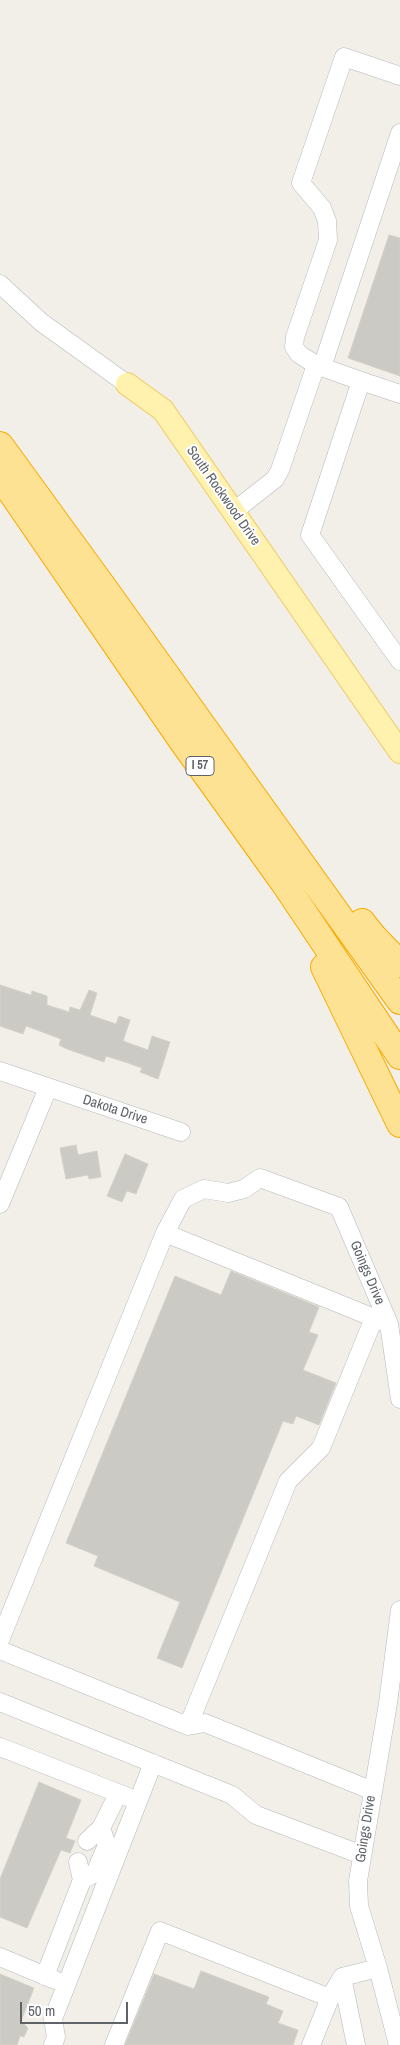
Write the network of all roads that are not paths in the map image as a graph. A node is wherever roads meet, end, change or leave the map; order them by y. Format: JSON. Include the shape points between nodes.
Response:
{"nodes":[{"id":1,"x":400,"y":76,"type":"edge"},
{"id":2,"x":400,"y":133,"type":"edge"},
{"id":3,"x":0,"y":284,"type":"edge"},
{"id":4,"x":319,"y":366,"type":"junction"},
{"id":5,"x":361,"y":381,"type":"junction"},
{"id":6,"x":128,"y":384,"type":"joint"},
{"id":7,"x":400,"y":394,"type":"edge"},
{"id":8,"x":0,"y":446,"type":"edge"},
{"id":9,"x":0,"y":476,"type":"edge"},
{"id":10,"x":233,"y":512,"type":"junction"},
{"id":11,"x":104,"y":588,"type":"junction"},
{"id":12,"x":400,"y":661,"type":"edge"},
{"id":13,"x":400,"y":752,"type":"edge"},
{"id":14,"x":284,"y":883,"type":"junction"},
{"id":15,"x":400,"y":964,"type":"edge"},
{"id":16,"x":400,"y":1001,"type":"edge"},
{"id":17,"x":400,"y":1056,"type":"edge"},
{"id":18,"x":0,"y":1071,"type":"edge"},
{"id":19,"x":48,"y":1088,"type":"junction"},
{"id":20,"x":400,"y":1124,"type":"edge"},
{"id":21,"x":181,"y":1132,"type":"dead end"},
{"id":22,"x":0,"y":1204,"type":"edge"},
{"id":23,"x":165,"y":1233,"type":"junction"},
{"id":24,"x":382,"y":1321,"type":"junction"},
{"id":25,"x":400,"y":1398,"type":"edge"},
{"id":26,"x":400,"y":1610,"type":"edge"},
{"id":27,"x":0,"y":1640,"type":"edge"},
{"id":28,"x":0,"y":1650,"type":"edge"},
{"id":29,"x":0,"y":1702,"type":"edge"},
{"id":30,"x":188,"y":1726,"type":"junction"},
{"id":31,"x":0,"y":1747,"type":"edge"},
{"id":32,"x":153,"y":1763,"type":"junction"},
{"id":33,"x":372,"y":1791,"type":"junction"},
{"id":34,"x":118,"y":1794,"type":"junction"},
{"id":35,"x":138,"y":1801,"type":"junction"},
{"id":36,"x":101,"y":1828,"type":"junction"},
{"id":37,"x":87,"y":1841,"type":"dead end"},
{"id":38,"x":362,"y":1855,"type":"junction"},
{"id":39,"x":78,"y":1862,"type":"dead end"},
{"id":40,"x":82,"y":1880,"type":"junction"},
{"id":41,"x":0,"y":1957,"type":"edge"},
{"id":42,"x":378,"y":1968,"type":"junction"},
{"id":43,"x":45,"y":1976,"type":"junction"},
{"id":44,"x":342,"y":1977,"type":"junction"},
{"id":45,"x":67,"y":1985,"type":"junction"},
{"id":46,"x":330,"y":1998,"type":"junction"},
{"id":47,"x":53,"y":2045,"type":"edge"},
{"id":48,"x":114,"y":2045,"type":"edge"},
{"id":49,"x":311,"y":2045,"type":"edge"},
{"id":50,"x":356,"y":2045,"type":"edge"},
{"id":51,"x":398,"y":2045,"type":"edge"}],
"edges":[{"from":1,"to":4,"type":"street","via":[[344,57],[302,183],[322,208],[327,221],[328,240],[294,348]]},
{"from":2,"to":4,"type":"street"},
{"from":3,"to":6,"type":"street","name":"South Rockwood Drive","via":[[41,322]]},
{"from":4,"to":5,"type":"street"},
{"from":4,"to":10,"type":"street","via":[[280,470],[274,479]]},
{"from":5,"to":7,"type":"street"},
{"from":5,"to":12,"type":"street","via":[[310,535]]},
{"from":6,"to":10,"type":"main road","name":"South Rockwood Drive","via":[[164,410]]},
{"from":8,"to":11,"type":"highway","number":"I 57"},
{"from":9,"to":14,"type":"highway","number":"I 57"},
{"from":10,"to":13,"type":"main road","name":"South Rockwood Drive"},
{"from":11,"to":15,"type":"highway","via":[[140,627],[373,936]]},
{"from":11,"to":16,"type":"highway","number":"I 57"},
{"from":14,"to":17,"type":"highway","number":"I 57"},
{"from":14,"to":20,"type":"highway"},
{"from":18,"to":19,"type":"street","name":"Dakota Drive"},
{"from":19,"to":21,"type":"street","name":"Dakota Drive"},
{"from":19,"to":22,"type":"street"},
{"from":23,"to":24,"type":"street"},
{"from":23,"to":24,"type":"street","name":"Goings Drive","via":[[183,1199],[204,1189],[228,1193],[244,1189],[260,1178],[339,1207]]},
{"from":23,"to":27,"type":"street"},
{"from":24,"to":25,"type":"street","name":"Goings Drive"},
{"from":24,"to":30,"type":"street","via":[[321,1448],[288,1481]]},
{"from":26,"to":33,"type":"street","name":"Goings Drive"},
{"from":28,"to":30,"type":"street"},
{"from":29,"to":32,"type":"street"},
{"from":30,"to":33,"type":"street","via":[[205,1723]]},
{"from":31,"to":34,"type":"street"},
{"from":32,"to":35,"type":"street"},
{"from":32,"to":38,"type":"street","via":[[232,1795],[256,1815]]},
{"from":33,"to":38,"type":"street","name":"Goings Drive"},
{"from":34,"to":35,"type":"street"},
{"from":34,"to":36,"type":"street"},
{"from":35,"to":45,"type":"street"},
{"from":36,"to":37,"type":"street"},
{"from":36,"to":40,"type":"street","via":[[107,1845],[95,1873]]},
{"from":38,"to":42,"type":"street","name":"Goings Drive","via":[[359,1906]]},
{"from":39,"to":40,"type":"street"},
{"from":40,"to":43,"type":"street"},
{"from":41,"to":43,"type":"street"},
{"from":42,"to":44,"type":"street"},
{"from":42,"to":51,"type":"street","name":"Goings Drive"},
{"from":43,"to":45,"type":"street"},
{"from":44,"to":46,"type":"street"},
{"from":44,"to":50,"type":"street"},
{"from":45,"to":47,"type":"street","via":[[53,2019],[56,2038]]},
{"from":46,"to":48,"type":"street","via":[[160,1931]]},
{"from":46,"to":49,"type":"street"}]}
